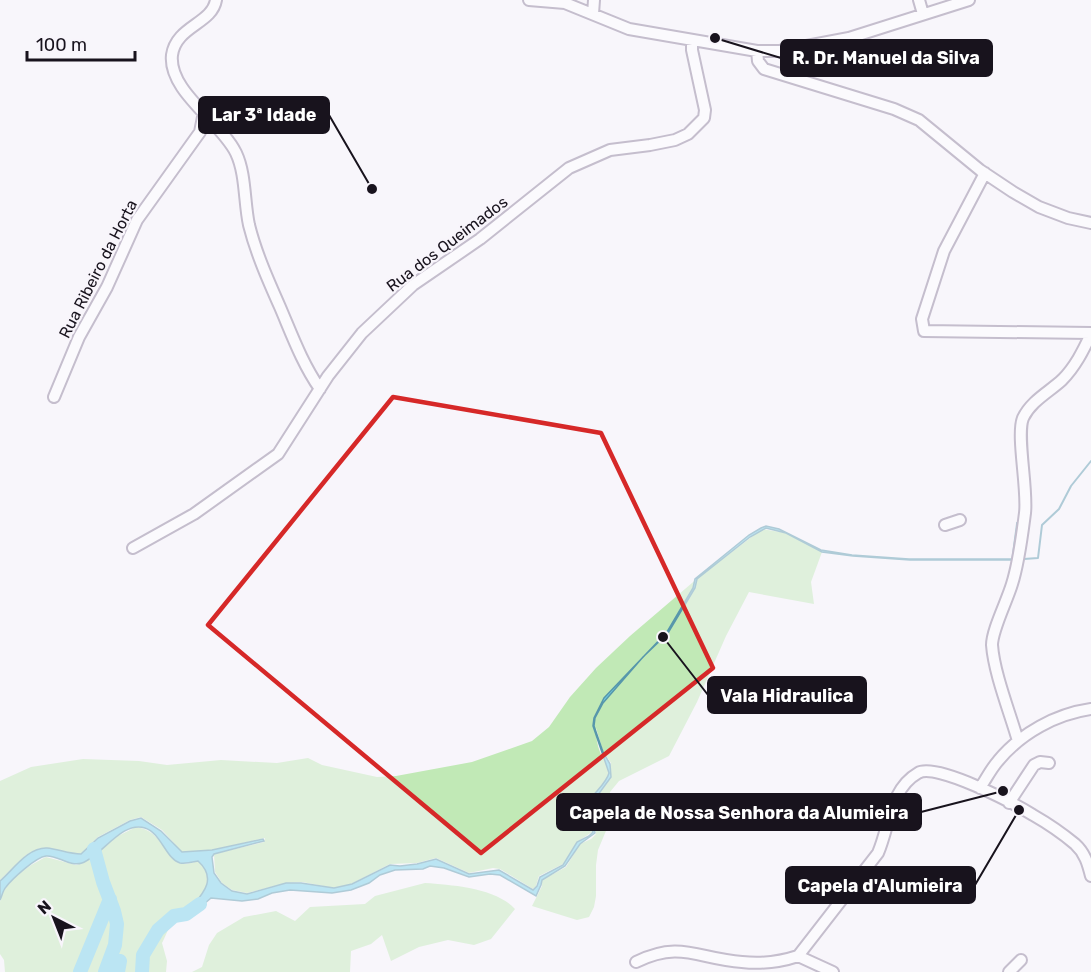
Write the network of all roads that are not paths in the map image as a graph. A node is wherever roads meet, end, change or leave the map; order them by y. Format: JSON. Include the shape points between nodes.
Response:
{"nodes":[{"id":1,"x":216,"y":0,"type":"edge"},
{"id":2,"x":529,"y":0,"type":"edge"},
{"id":3,"x":594,"y":0,"type":"edge"},
{"id":4,"x":919,"y":0,"type":"edge"},
{"id":5,"x":969,"y":0,"type":"edge"},
{"id":6,"x":593,"y":14,"type":"junction"},
{"id":7,"x":923,"y":14,"type":"junction"},
{"id":8,"x":692,"y":40,"type":"junction"},
{"id":9,"x":757,"y":51,"type":"junction"},
{"id":10,"x":204,"y":112,"type":"junction"},
{"id":11,"x":216,"y":125,"type":"junction"},
{"id":12,"x":200,"y":132,"type":"junction"},
{"id":13,"x":985,"y":173,"type":"junction"},
{"id":14,"x":1091,"y":223,"type":"edge"},
{"id":15,"x":1091,"y":334,"type":"edge"},
{"id":16,"x":320,"y":388,"type":"junction"},
{"id":17,"x":54,"y":397,"type":"dead end"},
{"id":18,"x":960,"y":520,"type":"dead end"},
{"id":19,"x":945,"y":525,"type":"dead end"},
{"id":20,"x":133,"y":548,"type":"dead end"},
{"id":21,"x":1091,"y":709,"type":"edge"},
{"id":22,"x":1018,"y":741,"type":"junction"},
{"id":23,"x":1049,"y":763,"type":"dead end"},
{"id":24,"x":980,"y":788,"type":"junction"},
{"id":25,"x":1010,"y":803,"type":"junction"},
{"id":26,"x":1089,"y":857,"type":"edge"},
{"id":27,"x":1091,"y":876,"type":"edge"},
{"id":28,"x":798,"y":956,"type":"junction"},
{"id":29,"x":1021,"y":960,"type":"dead end"},
{"id":30,"x":636,"y":962,"type":"dead end"},
{"id":31,"x":833,"y":972,"type":"edge"},
{"id":32,"x":1009,"y":972,"type":"edge"}],
"edges":[{"from":1,"to":10,"type":"street","via":[[211,12],[181,35],[172,55],[176,77]]},
{"from":2,"to":6,"type":"street","via":[[565,3]]},
{"from":3,"to":6,"type":"street"},
{"from":4,"to":7,"type":"street"},
{"from":5,"to":7,"type":"street"},
{"from":6,"to":8,"type":"street","via":[[629,28]]},
{"from":7,"to":9,"type":"street","via":[[849,38],[780,51]]},
{"from":8,"to":9,"type":"street"},
{"from":8,"to":16,"type":"street","name":"Rua dos Queimados","via":[[705,110],[697,127],[675,140],[610,150],[569,168],[480,239],[413,285],[362,333]]},
{"from":9,"to":13,"type":"street","via":[[764,69],[919,120]]},
{"from":10,"to":11,"type":"street"},
{"from":10,"to":12,"type":"street","name":"Rua Ribeiro da Horta"},
{"from":11,"to":12,"type":"street"},
{"from":11,"to":16,"type":"street","via":[[239,161],[250,226],[262,265],[307,370]]},
{"from":12,"to":17,"type":"street","name":"Rua Ribeiro da Horta","via":[[137,220]]},
{"from":13,"to":14,"type":"street","via":[[1039,207]]},
{"from":13,"to":15,"type":"street","via":[[944,251],[922,319],[924,331]]},
{"from":15,"to":22,"type":"street","via":[[1075,364],[1022,420],[1025,514],[1012,584],[992,642]]},
{"from":16,"to":20,"type":"street","name":"Rua dos Queimados","via":[[278,454],[194,514]]},
{"from":18,"to":19,"type":"street"},
{"from":21,"to":22,"type":"street","via":[[1061,716]]},
{"from":22,"to":24,"type":"street","via":[[997,762]]},
{"from":23,"to":25,"type":"street","via":[[1034,765]]},
{"from":24,"to":25,"type":"street"},
{"from":24,"to":28,"type":"street","via":[[933,771],[920,771],[902,786],[878,853]]},
{"from":25,"to":26,"type":"street","via":[[1035,816]]},
{"from":26,"to":27,"type":"street"},
{"from":28,"to":30,"type":"street","via":[[763,963],[741,962],[678,950]]},
{"from":28,"to":31,"type":"street"},
{"from":29,"to":32,"type":"street"}]}
